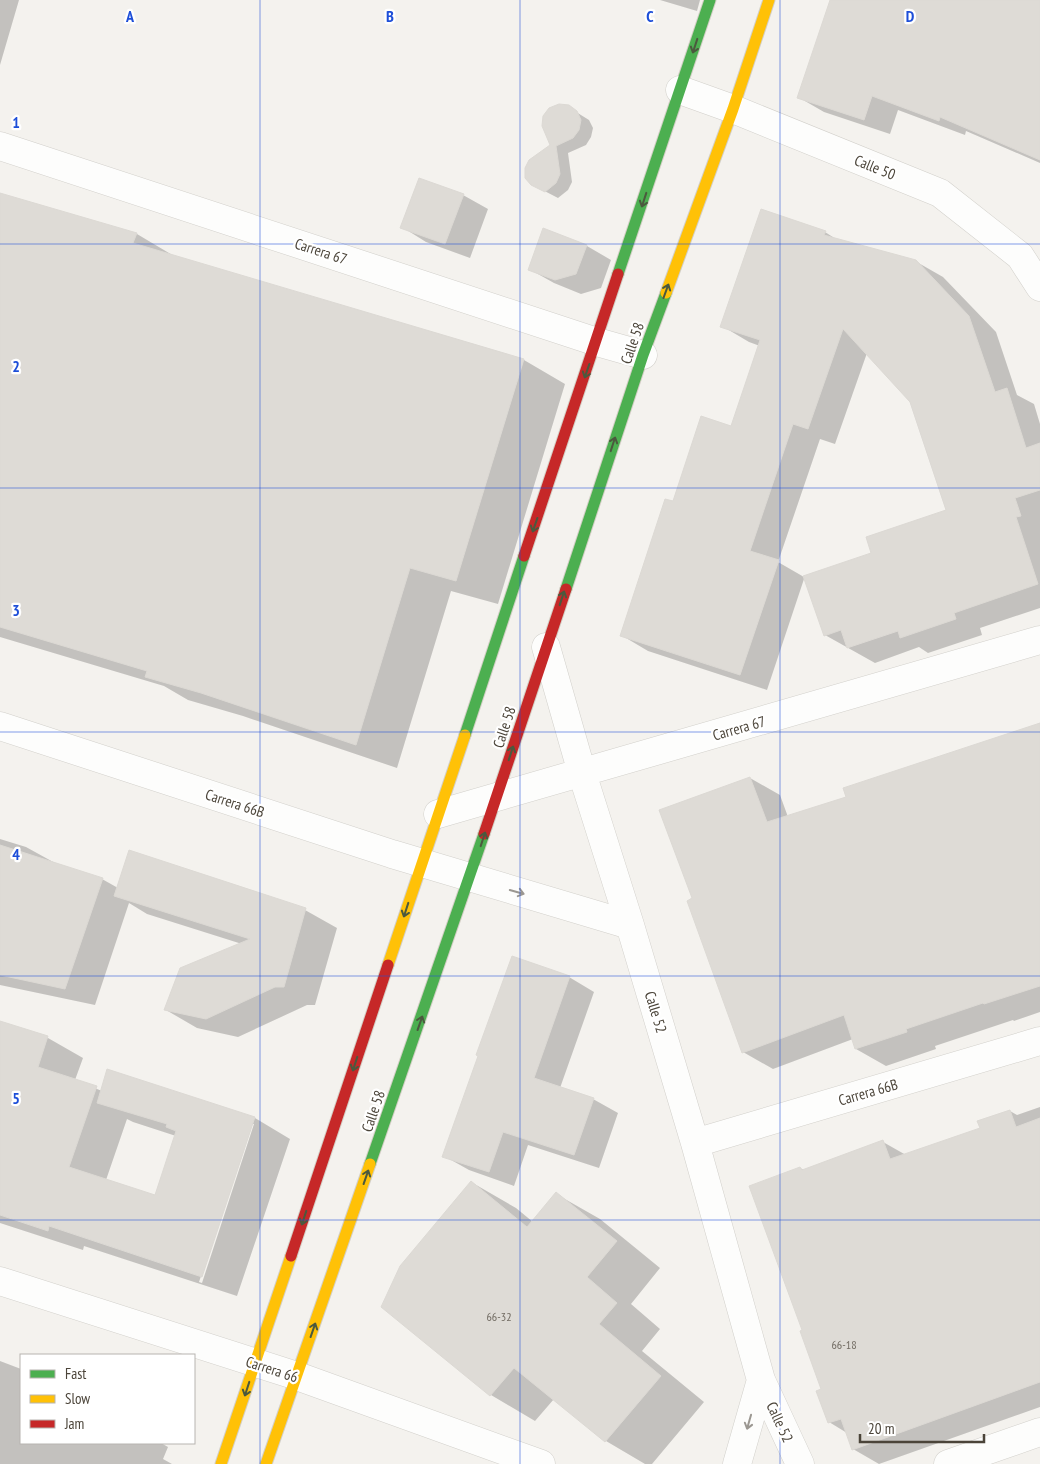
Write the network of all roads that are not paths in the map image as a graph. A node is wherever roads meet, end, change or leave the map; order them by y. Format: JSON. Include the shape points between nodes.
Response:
{"nodes":[{"id":1,"x":710,"y":0,"type":"edge"},
{"id":2,"x":770,"y":0,"type":"edge"},
{"id":3,"x":680,"y":90,"type":"junction"},
{"id":4,"x":733,"y":109,"type":"junction"},
{"id":5,"x":0,"y":146,"type":"edge"},
{"id":6,"x":1040,"y":287,"type":"edge"},
{"id":7,"x":596,"y":342,"type":"junction"},
{"id":8,"x":643,"y":355,"type":"junction"},
{"id":9,"x":1040,"y":640,"type":"edge"},
{"id":10,"x":546,"y":647,"type":"junction"},
{"id":11,"x":0,"y":726,"type":"edge"},
{"id":12,"x":582,"y":773,"type":"junction"},
{"id":13,"x":496,"y":799,"type":"junction"},
{"id":14,"x":438,"y":814,"type":"junction"},
{"id":15,"x":422,"y":863,"type":"junction"},
{"id":16,"x":470,"y":878,"type":"junction"},
{"id":17,"x":630,"y":925,"type":"junction"},
{"id":18,"x":1040,"y":1041,"type":"edge"},
{"id":19,"x":695,"y":1143,"type":"junction"},
{"id":20,"x":0,"y":1282,"type":"edge"},
{"id":21,"x":255,"y":1363,"type":"junction"},
{"id":22,"x":297,"y":1376,"type":"junction"},
{"id":23,"x":761,"y":1380,"type":"junction"},
{"id":24,"x":1040,"y":1432,"type":"edge"},
{"id":25,"x":221,"y":1464,"type":"edge"},
{"id":26,"x":266,"y":1464,"type":"edge"},
{"id":27,"x":541,"y":1464,"type":"edge"},
{"id":28,"x":737,"y":1464,"type":"edge"},
{"id":29,"x":800,"y":1464,"type":"edge"},
{"id":30,"x":948,"y":1464,"type":"edge"}],
"edges":[{"from":1,"to":3,"type":"street","one_way":true},
{"from":2,"to":4,"type":"street","name":"Calle 58"},
{"from":3,"to":4,"type":"street","name":"Calle 50"},
{"from":3,"to":7,"type":"street","one_way":true},
{"from":4,"to":6,"type":"street","name":"Calle 50","via":[[940,193],[1020,256]]},
{"from":8,"to":4,"type":"street","name":"Calle 58","one_way":true},
{"from":5,"to":7,"type":"street","name":"Carrera 67"},
{"from":7,"to":8,"type":"street","name":"Carrera 67"},
{"from":7,"to":14,"type":"street","one_way":true},
{"from":10,"to":8,"type":"street","name":"Calle 58","one_way":true},
{"from":9,"to":12,"type":"street","name":"Carrera 67"},
{"from":10,"to":12,"type":"street","name":"Calle 52"},
{"from":13,"to":10,"type":"street","name":"Calle 58","one_way":true},
{"from":11,"to":15,"type":"street","name":"Carrera 66B"},
{"from":12,"to":13,"type":"street","name":"Carrera 67"},
{"from":12,"to":17,"type":"street","name":"Calle 52"},
{"from":13,"to":14,"type":"street","name":"Carrera 67"},
{"from":16,"to":13,"type":"street","name":"Calle 58","one_way":true},
{"from":14,"to":15,"type":"street"},
{"from":15,"to":16,"type":"street","name":"Carrera 66B"},
{"from":15,"to":21,"type":"street","one_way":true},
{"from":16,"to":17,"type":"street","one_way":true},
{"from":22,"to":16,"type":"street","name":"Calle 58","one_way":true},
{"from":17,"to":19,"type":"street","name":"Calle 52"},
{"from":18,"to":19,"type":"street","name":"Carrera 66B"},
{"from":19,"to":23,"type":"street","name":"Calle 52"},
{"from":20,"to":21,"type":"street","name":"Carrera 66"},
{"from":21,"to":22,"type":"street","name":"Carrera 66"},
{"from":21,"to":25,"type":"street","one_way":true},
{"from":22,"to":26,"type":"street","name":"Calle 58"},
{"from":22,"to":27,"type":"street","name":"Carrera 66"},
{"from":23,"to":28,"type":"street","name":"Calle 52","one_way":true},
{"from":23,"to":29,"type":"street","name":"Calle 52"},
{"from":24,"to":30,"type":"street"}]}
